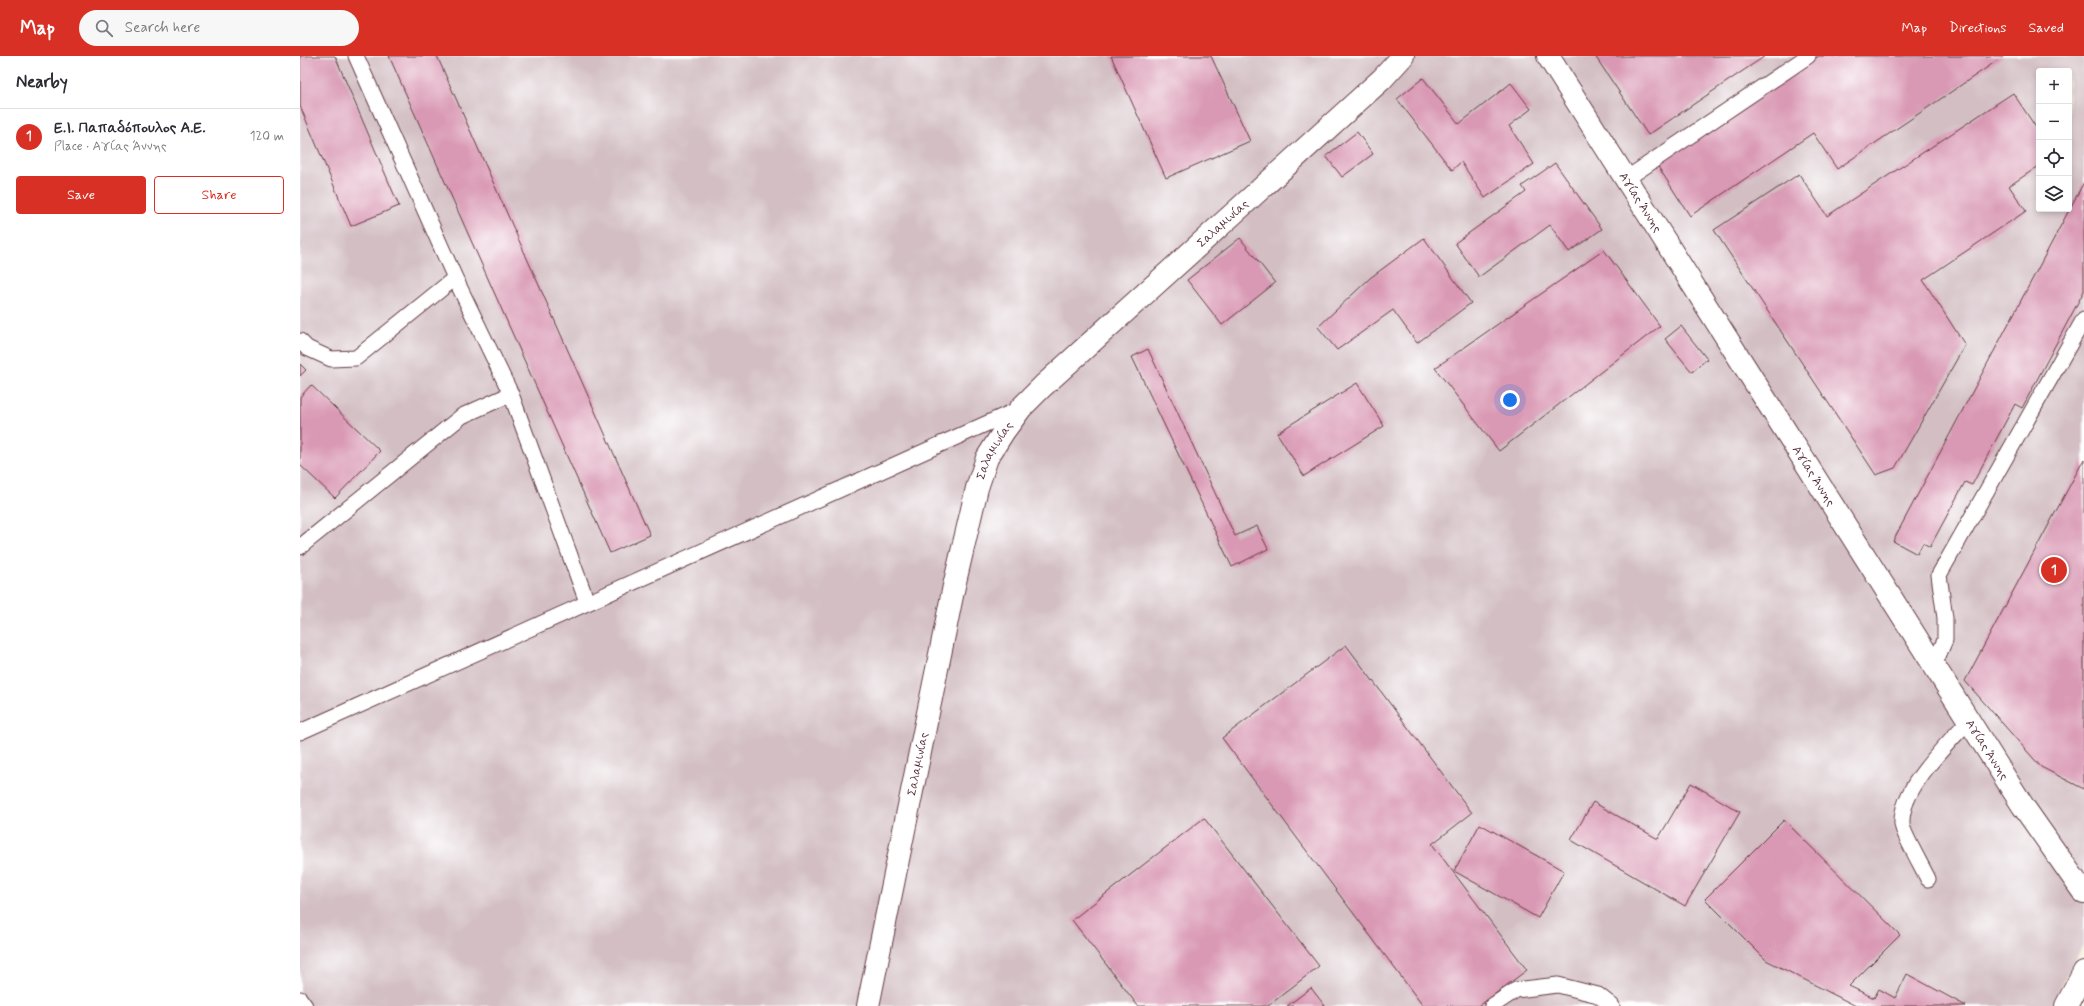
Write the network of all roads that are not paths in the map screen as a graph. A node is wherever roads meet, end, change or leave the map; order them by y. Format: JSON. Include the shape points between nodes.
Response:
{"nodes":[{"id":1,"x":356,"y":56,"type":"edge"},
{"id":2,"x":1403,"y":56,"type":"edge"},
{"id":3,"x":1548,"y":56,"type":"edge"},
{"id":4,"x":1808,"y":56,"type":"edge"},
{"id":5,"x":1626,"y":179,"type":"junction"},
{"id":6,"x":455,"y":278,"type":"junction"},
{"id":7,"x":2084,"y":319,"type":"edge"},
{"id":8,"x":300,"y":341,"type":"edge"},
{"id":9,"x":511,"y":394,"type":"junction"},
{"id":10,"x":1022,"y":408,"type":"junction"},
{"id":11,"x":300,"y":547,"type":"edge"},
{"id":12,"x":587,"y":602,"type":"junction"},
{"id":13,"x":1934,"y":665,"type":"junction"},
{"id":14,"x":1969,"y":720,"type":"junction"},
{"id":15,"x":300,"y":732,"type":"edge"},
{"id":16,"x":1928,"y":879,"type":"dead end"},
{"id":17,"x":2084,"y":893,"type":"edge"},
{"id":18,"x":2084,"y":972,"type":"edge"},
{"id":19,"x":300,"y":999,"type":"edge"},
{"id":20,"x":305,"y":1006,"type":"edge"},
{"id":21,"x":868,"y":1006,"type":"edge"},
{"id":22,"x":1492,"y":1006,"type":"edge"},
{"id":23,"x":1612,"y":1006,"type":"edge"},
{"id":24,"x":2066,"y":1006,"type":"edge"}],
"edges":[{"from":1,"to":6,"type":"lane"},
{"from":2,"to":10,"type":"street","name":"Σαλαμινίας","via":[[1382,79],[1043,386]]},
{"from":3,"to":5,"type":"street","name":"Αγίας Άννης"},
{"from":4,"to":5,"type":"lane"},
{"from":5,"to":13,"type":"street","name":"Αγίας Άννης"},
{"from":6,"to":8,"type":"lane","via":[[356,358],[331,359],[307,348]]},
{"from":6,"to":9,"type":"lane"},
{"from":7,"to":13,"type":"lane","via":[[1939,575],[1945,618],[1944,640]]},
{"from":9,"to":11,"type":"lane","via":[[462,416]]},
{"from":9,"to":12,"type":"lane"},
{"from":10,"to":12,"type":"lane"},
{"from":10,"to":21,"type":"street","name":"Σαλαμινίας","via":[[987,458],[977,488],[954,586]]},
{"from":12,"to":15,"type":"lane"},
{"from":13,"to":14,"type":"street","name":"Αγίας Άννης"},
{"from":14,"to":16,"type":"lane","via":[[1931,764],[1905,804],[1902,825]]},
{"from":14,"to":17,"type":"street","name":"Αγίας Άννης","via":[[2023,806]]},
{"from":18,"to":24,"type":"street"},
{"from":19,"to":20,"type":"lane"},
{"from":22,"to":23,"type":"lane","via":[[1516,990],[1558,985],[1598,995]]}]}
